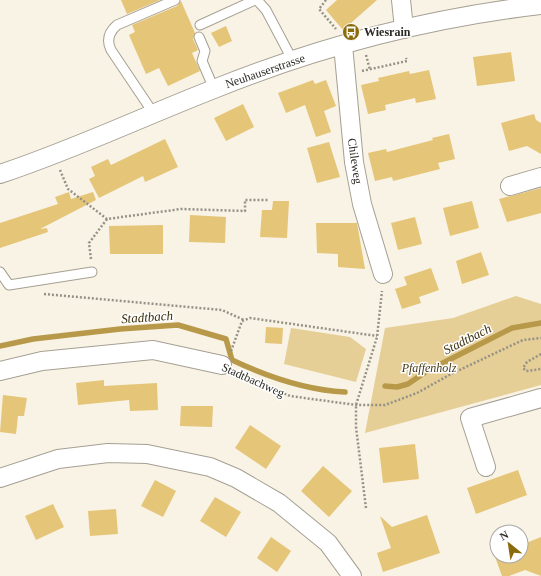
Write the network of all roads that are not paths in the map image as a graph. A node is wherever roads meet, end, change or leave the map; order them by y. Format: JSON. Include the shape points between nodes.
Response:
{"nodes":[{"id":1,"x":175,"y":0,"type":"edge"},
{"id":2,"x":256,"y":0,"type":"edge"},
{"id":3,"x":401,"y":0,"type":"edge"},
{"id":4,"x":541,"y":5,"type":"edge"},
{"id":5,"x":200,"y":25,"type":"dead end"},
{"id":6,"x":404,"y":29,"type":"junction"},
{"id":7,"x":199,"y":37,"type":"dead end"},
{"id":8,"x":343,"y":45,"type":"junction"},
{"id":9,"x":293,"y":61,"type":"junction"},
{"id":10,"x":214,"y":89,"type":"junction"},
{"id":11,"x":154,"y":114,"type":"junction"},
{"id":12,"x":0,"y":174,"type":"edge"},
{"id":13,"x":541,"y":177,"type":"edge"},
{"id":14,"x":510,"y":186,"type":"dead end"},
{"id":15,"x":92,"y":268,"type":"road end"},
{"id":16,"x":0,"y":272,"type":"edge"},
{"id":17,"x":383,"y":274,"type":"road end"},
{"id":18,"x":222,"y":365,"type":"road end"},
{"id":19,"x":0,"y":371,"type":"edge"},
{"id":20,"x":541,"y":398,"type":"edge"},
{"id":21,"x":486,"y":466,"type":"dead end"},
{"id":22,"x":0,"y":478,"type":"edge"},
{"id":23,"x":352,"y":576,"type":"edge"}],
"edges":[{"from":1,"to":11,"type":"lane","via":[[117,25],[112,29],[108,40],[111,50]]},
{"from":2,"to":5,"type":"lane"},
{"from":2,"to":9,"type":"lane","via":[[266,10]]},
{"from":3,"to":6,"type":"street"},
{"from":4,"to":6,"type":"street","name":"Neuhauserstrasse","via":[[492,11]]},
{"from":6,"to":8,"type":"street","name":"Neuhauserstrasse"},
{"from":7,"to":10,"type":"lane","via":[[205,51],[202,61]]},
{"from":8,"to":9,"type":"street","name":"Neuhauserstrasse"},
{"from":8,"to":17,"type":"street","name":"Chileweg","via":[[354,162],[362,204]]},
{"from":9,"to":10,"type":"street","name":"Neuhauserstrasse"},
{"from":10,"to":11,"type":"street","name":"Neuhauserstrasse"},
{"from":11,"to":12,"type":"street","name":"Neuhauserstrasse"},
{"from":13,"to":14,"type":"street"},
{"from":15,"to":16,"type":"lane","via":[[9,285]]},
{"from":18,"to":19,"type":"street","name":"Stadtbachweg","via":[[153,350],[42,361]]},
{"from":20,"to":21,"type":"street","via":[[470,418]]},
{"from":22,"to":23,"type":"street","via":[[58,459],[108,453],[147,454],[210,467],[236,478],[279,503],[328,544]]}]}
